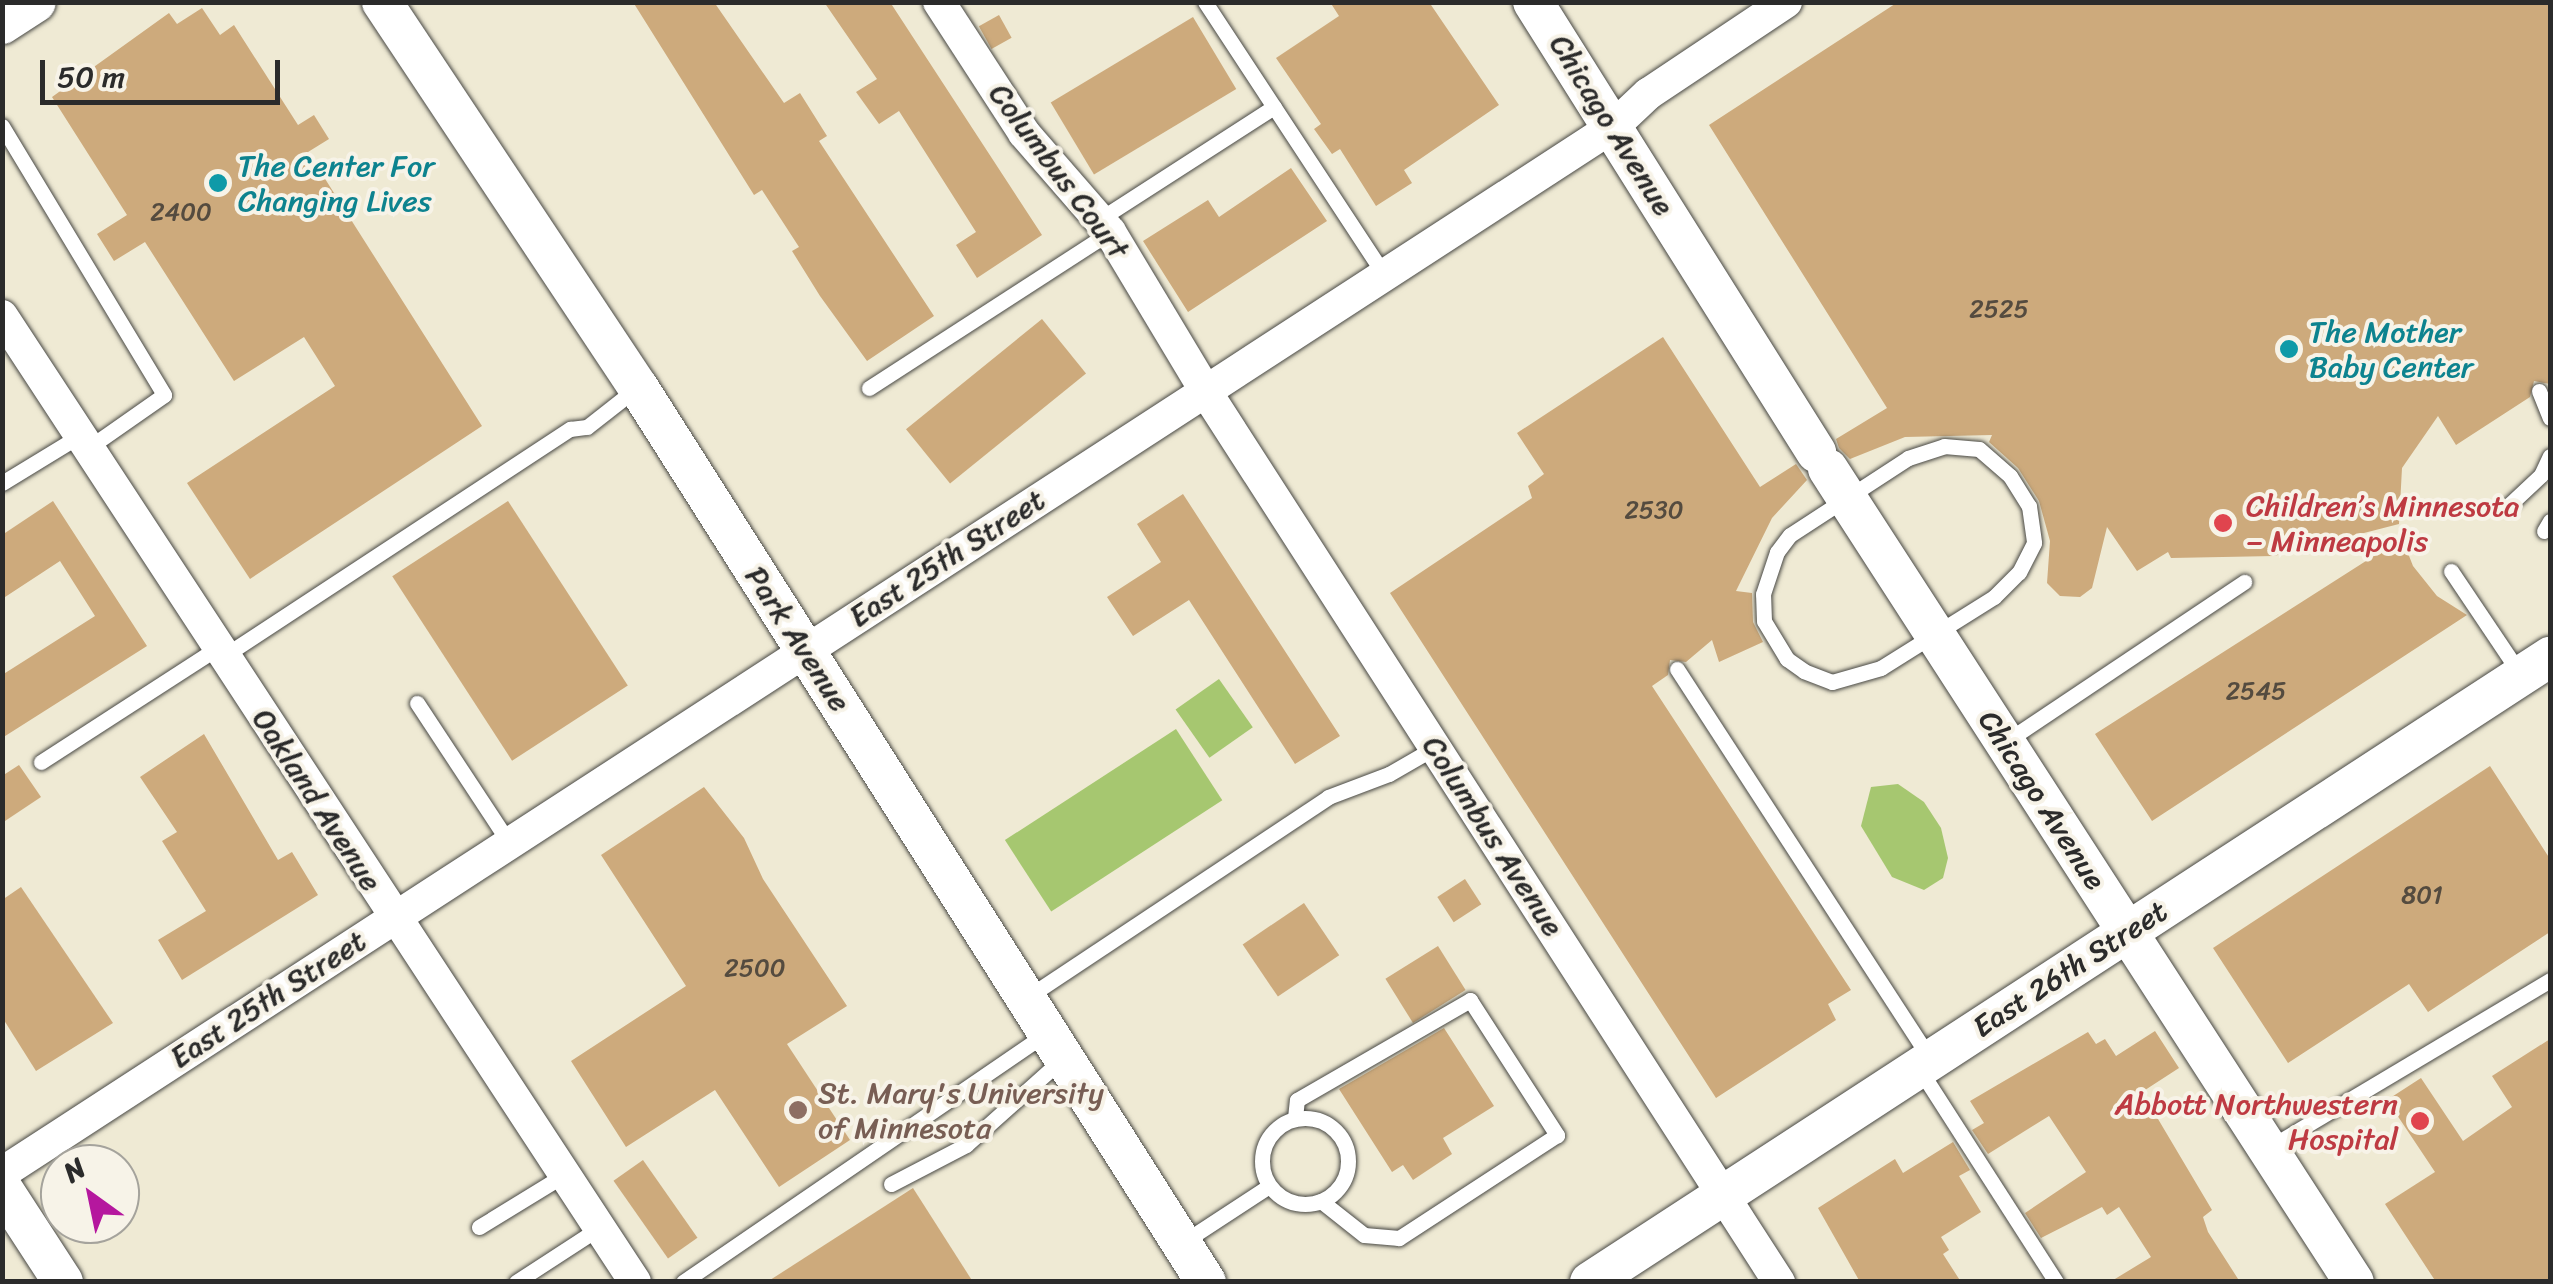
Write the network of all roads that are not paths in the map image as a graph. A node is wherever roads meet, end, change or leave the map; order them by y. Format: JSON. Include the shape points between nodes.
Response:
{"nodes":[{"id":1,"x":36,"y":2,"type":"edge"},
{"id":2,"x":382,"y":2,"type":"edge"},
{"id":3,"x":939,"y":2,"type":"edge"},
{"id":4,"x":1206,"y":2,"type":"edge"},
{"id":5,"x":1534,"y":2,"type":"edge"},
{"id":6,"x":1786,"y":2,"type":"edge"},
{"id":7,"x":2,"y":24,"type":"edge"},
{"id":8,"x":1274,"y":107,"type":"junction"},
{"id":9,"x":2,"y":126,"type":"edge"},
{"id":10,"x":1614,"y":126,"type":"junction"},
{"id":11,"x":1105,"y":225,"type":"junction"},
{"id":12,"x":1384,"y":274,"type":"junction"},
{"id":13,"x":2,"y":316,"type":"edge"},
{"id":14,"x":638,"y":387,"type":"junction"},
{"id":15,"x":869,"y":388,"type":"dead end"},
{"id":16,"x":2540,"y":391,"type":"dead end"},
{"id":17,"x":1206,"y":392,"type":"junction"},
{"id":18,"x":2550,"y":418,"type":"edge"},
{"id":19,"x":83,"y":442,"type":"junction"},
{"id":20,"x":2550,"y":456,"type":"edge"},
{"id":21,"x":1830,"y":473,"type":"junction"},
{"id":22,"x":2,"y":483,"type":"edge"},
{"id":23,"x":2508,"y":506,"type":"dead end"},
{"id":24,"x":2451,"y":570,"type":"dead end"},
{"id":25,"x":2244,"y":582,"type":"dead end"},
{"id":26,"x":1935,"y":634,"type":"junction"},
{"id":27,"x":804,"y":650,"type":"junction"},
{"id":28,"x":220,"y":652,"type":"junction"},
{"id":29,"x":1677,"y":669,"type":"dead end"},
{"id":30,"x":2541,"y":669,"type":"edge"},
{"id":31,"x":418,"y":703,"type":"dead end"},
{"id":32,"x":2005,"y":742,"type":"junction"},
{"id":33,"x":1436,"y":746,"type":"junction"},
{"id":34,"x":41,"y":762,"type":"dead end"},
{"id":35,"x":508,"y":842,"type":"junction"},
{"id":36,"x":393,"y":917,"type":"junction"},
{"id":37,"x":2127,"y":932,"type":"junction"},
{"id":38,"x":2550,"y":980,"type":"edge"},
{"id":39,"x":1026,"y":998,"type":"junction"},
{"id":40,"x":1056,"y":1045,"type":"junction"},
{"id":41,"x":1924,"y":1064,"type":"junction"},
{"id":42,"x":1295,"y":1118,"type":"junction"},
{"id":43,"x":2269,"y":1148,"type":"junction"},
{"id":44,"x":2,"y":1172,"type":"edge"},
{"id":45,"x":564,"y":1175,"type":"junction"},
{"id":46,"x":891,"y":1184,"type":"dead end"},
{"id":47,"x":1270,"y":1186,"type":"junction"},
{"id":48,"x":2,"y":1188,"type":"edge"},
{"id":49,"x":1722,"y":1194,"type":"junction"},
{"id":50,"x":1321,"y":1201,"type":"junction"},
{"id":51,"x":480,"y":1227,"type":"dead end"},
{"id":52,"x":600,"y":1228,"type":"junction"},
{"id":53,"x":1182,"y":1244,"type":"junction"},
{"id":54,"x":63,"y":1282,"type":"edge"},
{"id":55,"x":516,"y":1282,"type":"edge"},
{"id":56,"x":635,"y":1282,"type":"edge"},
{"id":57,"x":683,"y":1282,"type":"edge"},
{"id":58,"x":1206,"y":1282,"type":"edge"},
{"id":59,"x":1590,"y":1282,"type":"edge"},
{"id":60,"x":1779,"y":1282,"type":"edge"},
{"id":61,"x":2056,"y":1282,"type":"edge"},
{"id":62,"x":2354,"y":1282,"type":"edge"}],
"edges":[{"from":1,"to":7,"type":"street"},
{"from":2,"to":14,"type":"street","name":"Park Avenue"},
{"from":3,"to":11,"type":"street","name":"Columbus Court","via":[[1024,133]]},
{"from":4,"to":8,"type":"lane"},
{"from":5,"to":10,"type":"street","name":"Chicago Avenue"},
{"from":6,"to":10,"type":"street","name":"East 25th Street","via":[[1648,94]]},
{"from":8,"to":11,"type":"lane"},
{"from":8,"to":12,"type":"lane"},
{"from":9,"to":19,"type":"lane","via":[[164,395]]},
{"from":10,"to":12,"type":"street","name":"East 25th Street"},
{"from":10,"to":21,"type":"street","name":"Chicago Avenue"},
{"from":11,"to":15,"type":"lane"},
{"from":11,"to":17,"type":"street","name":"Columbus Court"},
{"from":12,"to":17,"type":"street","name":"East 25th Street"},
{"from":13,"to":19,"type":"street","name":"Oakland Avenue"},
{"from":14,"to":27,"type":"street","name":"Park Avenue"},
{"from":14,"to":28,"type":"lane","via":[[587,427],[570,429]]},
{"from":16,"to":18,"type":"lane"},
{"from":17,"to":27,"type":"street","name":"East 25th Street"},
{"from":17,"to":33,"type":"street","name":"Columbus Avenue"},
{"from":19,"to":22,"type":"lane"},
{"from":19,"to":28,"type":"street","name":"Oakland Avenue"},
{"from":20,"to":23,"type":"lane","via":[[2541,476]]},
{"from":21,"to":26,"type":"street","name":"Chicago Avenue"},
{"from":21,"to":26,"type":"lane","via":[[1778,552],[1763,594],[1773,640],[1787,660],[1832,682],[1882,668]]},
{"from":21,"to":26,"type":"lane","via":[[1944,446],[1979,449],[2010,476],[2029,506],[2034,542],[2019,572],[1994,596]]},
{"from":24,"to":30,"type":"lane"},
{"from":25,"to":32,"type":"lane"},
{"from":26,"to":32,"type":"street","name":"Chicago Avenue"},
{"from":27,"to":35,"type":"street","name":"East 25th Street"},
{"from":27,"to":39,"type":"street","name":"Park Avenue"},
{"from":28,"to":34,"type":"lane"},
{"from":28,"to":36,"type":"street","name":"Oakland Avenue"},
{"from":29,"to":41,"type":"lane"},
{"from":30,"to":37,"type":"street","name":"East 26th Street"},
{"from":31,"to":35,"type":"lane"},
{"from":32,"to":37,"type":"street","name":"Chicago Avenue"},
{"from":33,"to":39,"type":"lane","via":[[1389,774],[1328,797]]},
{"from":33,"to":49,"type":"street","name":"Columbus Avenue"},
{"from":35,"to":36,"type":"street","name":"East 25th Street"},
{"from":36,"to":44,"type":"street","name":"East 25th Street"},
{"from":36,"to":45,"type":"street","name":"Oakland Avenue"},
{"from":37,"to":41,"type":"street","name":"East 26th Street"},
{"from":37,"to":43,"type":"street","name":"Chicago Avenue"},
{"from":38,"to":43,"type":"lane"},
{"from":39,"to":40,"type":"street","name":"Park Avenue"},
{"from":40,"to":46,"type":"lane","via":[[966,1145]]},
{"from":40,"to":53,"type":"street","name":"Park Avenue"},
{"from":40,"to":57,"type":"lane"},
{"from":41,"to":49,"type":"street","name":"East 26th Street"},
{"from":41,"to":61,"type":"lane"},
{"from":42,"to":47,"type":"lane","via":[[1264,1145]]},
{"from":42,"to":50,"type":"lane","via":[[1323,1121],[1344,1141],[1343,1182]]},
{"from":42,"to":50,"type":"lane","via":[[1297,1100],[1470,1000],[1557,1135],[1399,1238],[1364,1235]]},
{"from":43,"to":62,"type":"street","name":"Chicago Avenue"},
{"from":45,"to":51,"type":"lane"},
{"from":45,"to":52,"type":"street","name":"Oakland Avenue"},
{"from":47,"to":50,"type":"lane","via":[[1293,1202]]},
{"from":47,"to":53,"type":"lane"},
{"from":48,"to":54,"type":"street"},
{"from":49,"to":59,"type":"street","name":"East 26th Street"},
{"from":49,"to":60,"type":"street","name":"Columbus Avenue"},
{"from":52,"to":55,"type":"lane"},
{"from":52,"to":56,"type":"street","name":"Oakland Avenue"},
{"from":53,"to":58,"type":"street","name":"Park Avenue"}]}
